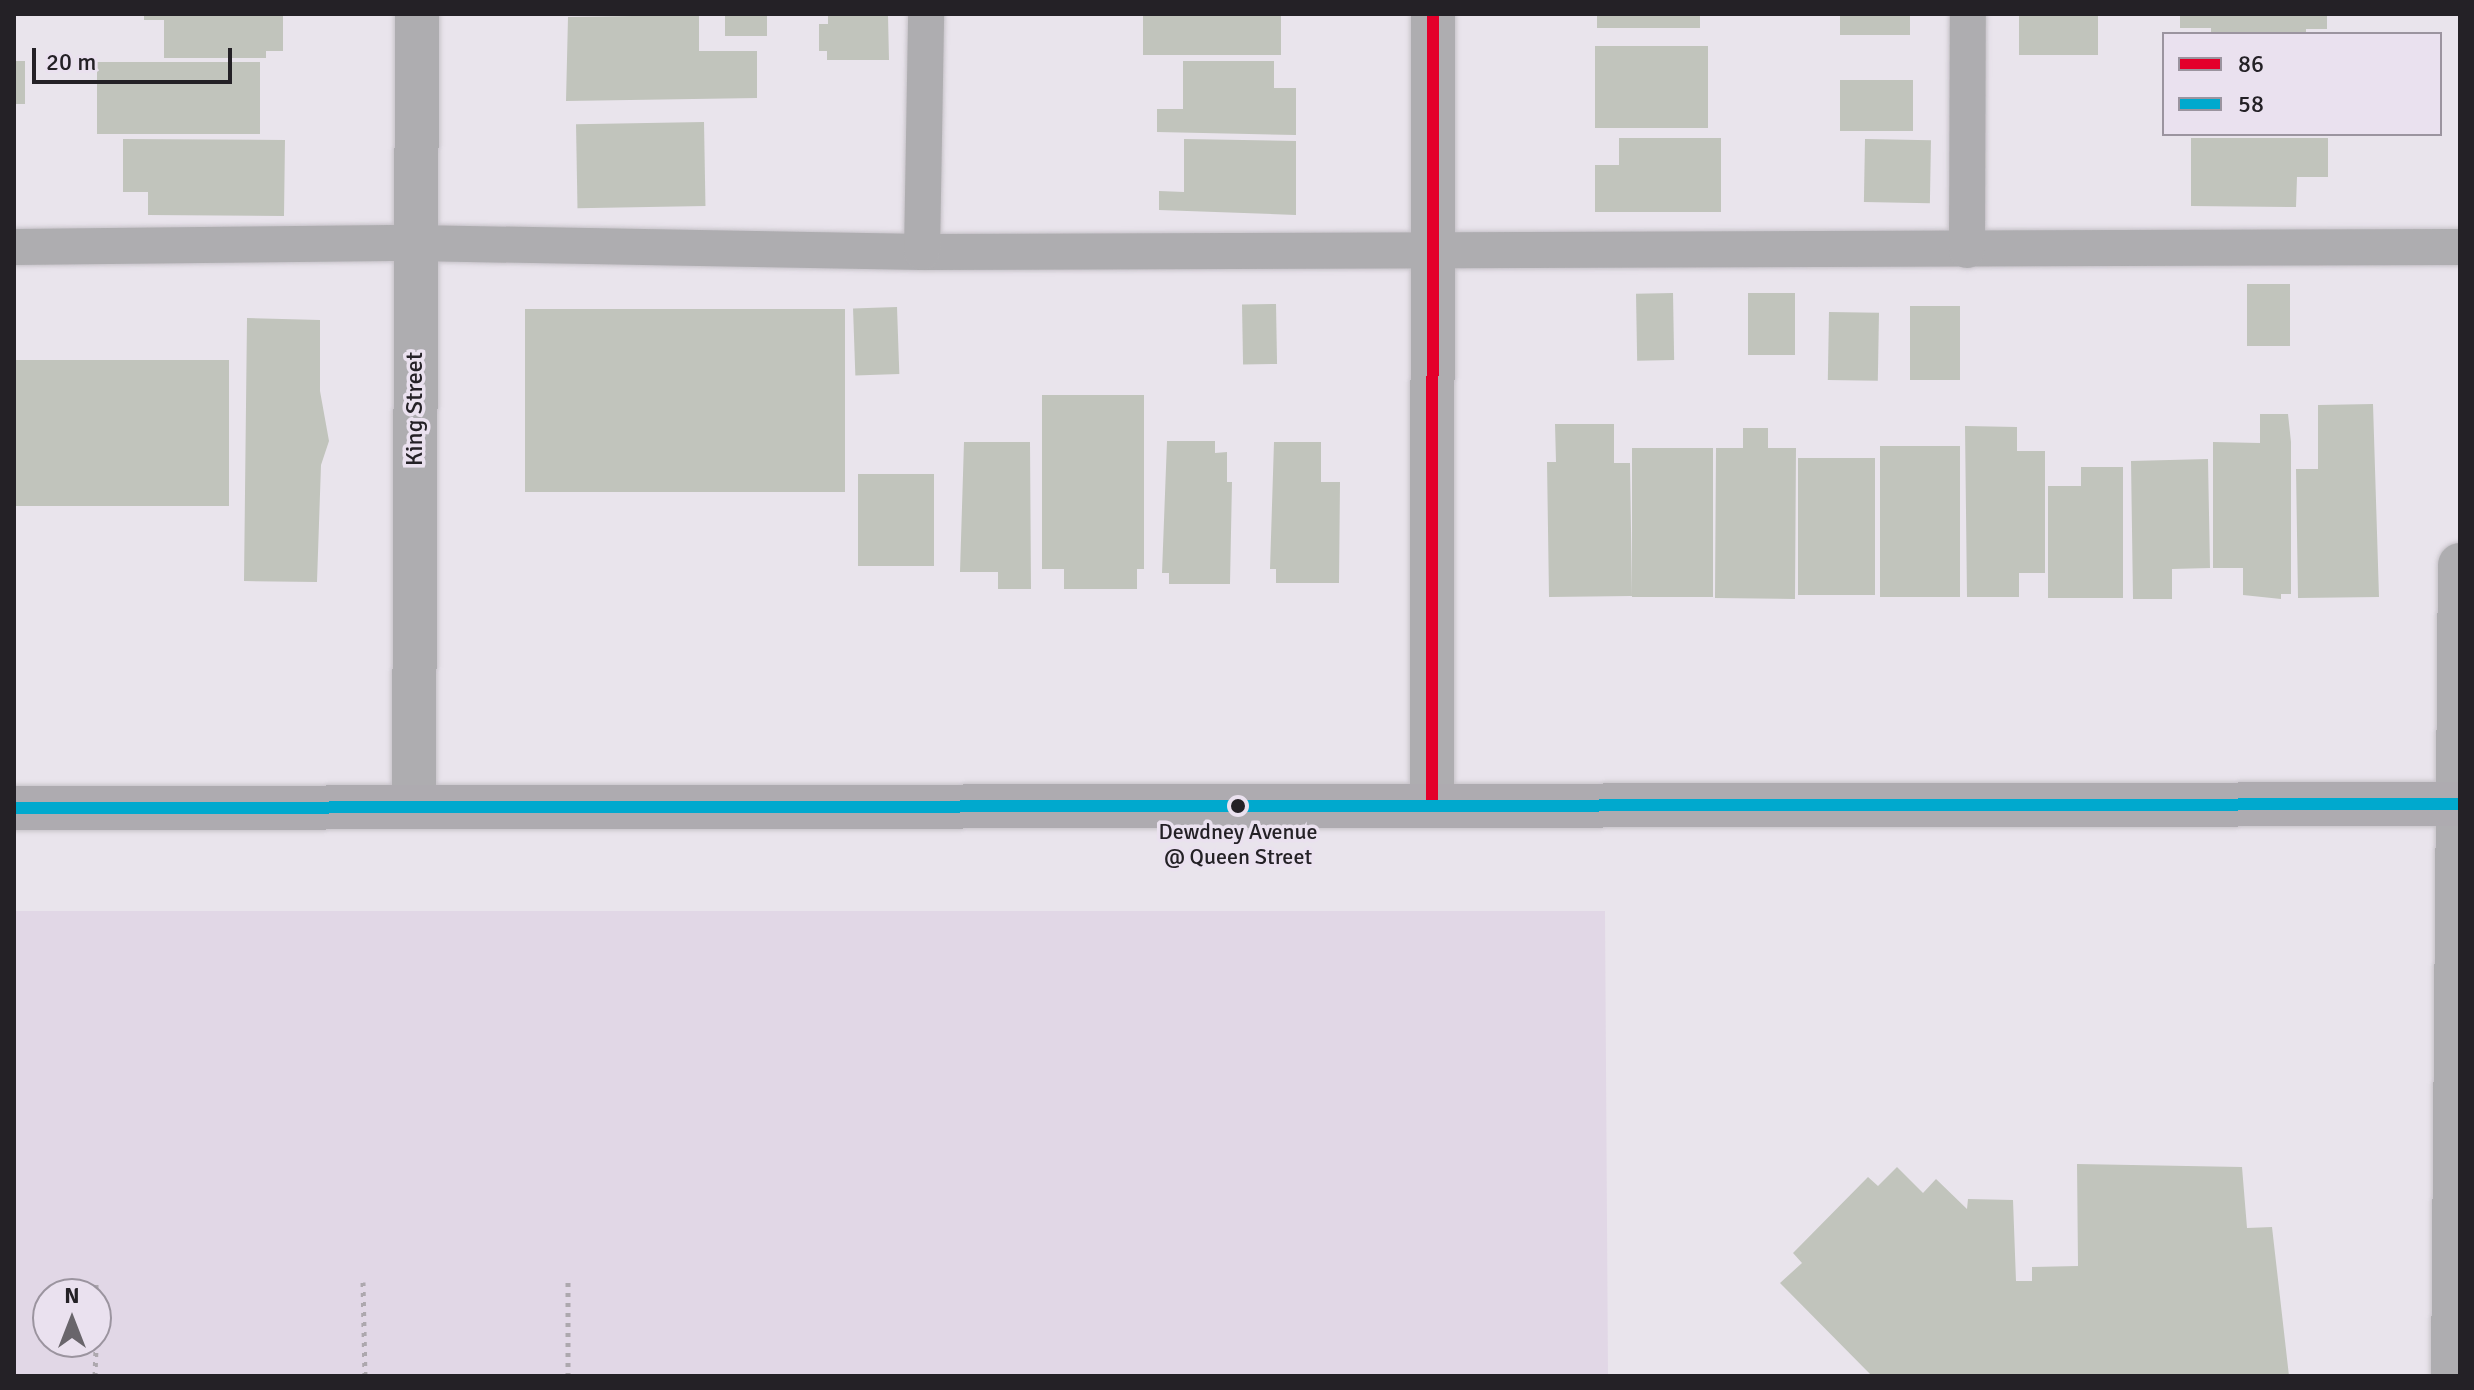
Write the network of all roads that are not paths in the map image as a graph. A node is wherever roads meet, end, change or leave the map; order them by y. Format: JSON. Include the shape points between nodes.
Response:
{"nodes":[{"id":1,"x":417,"y":14,"type":"edge"},
{"id":2,"x":926,"y":14,"type":"edge"},
{"id":3,"x":1433,"y":14,"type":"edge"},
{"id":4,"x":1968,"y":14,"type":"edge"},
{"id":5,"x":415,"y":243,"type":"junction"},
{"id":6,"x":14,"y":247,"type":"edge"},
{"id":7,"x":1434,"y":247,"type":"junction"},
{"id":8,"x":2460,"y":247,"type":"edge"},
{"id":9,"x":1967,"y":250,"type":"junction"},
{"id":10,"x":922,"y":252,"type":"junction"},
{"id":11,"x":2460,"y":565,"type":"edge"},
{"id":12,"x":414,"y":804,"type":"junction"},
{"id":13,"x":1432,"y":804,"type":"junction"},
{"id":14,"x":2458,"y":804,"type":"edge"},
{"id":15,"x":14,"y":808,"type":"edge"},
{"id":16,"x":2455,"y":1364,"type":"edge"}],
"edges":[{"from":1,"to":5,"type":"street","name":"King Street"},
{"from":2,"to":10,"type":"lane"},
{"from":3,"to":7,"type":"street"},
{"from":4,"to":9,"type":"lane"},
{"from":5,"to":6,"type":"lane"},
{"from":5,"to":10,"type":"lane"},
{"from":5,"to":12,"type":"street","name":"King Street"},
{"from":7,"to":9,"type":"lane"},
{"from":7,"to":10,"type":"lane"},
{"from":7,"to":13,"type":"street"},
{"from":8,"to":9,"type":"lane"},
{"from":11,"to":14,"type":"street"},
{"from":12,"to":13,"type":"main road"},
{"from":12,"to":15,"type":"main road"},
{"from":13,"to":14,"type":"main road"},
{"from":14,"to":16,"type":"street"}]}
